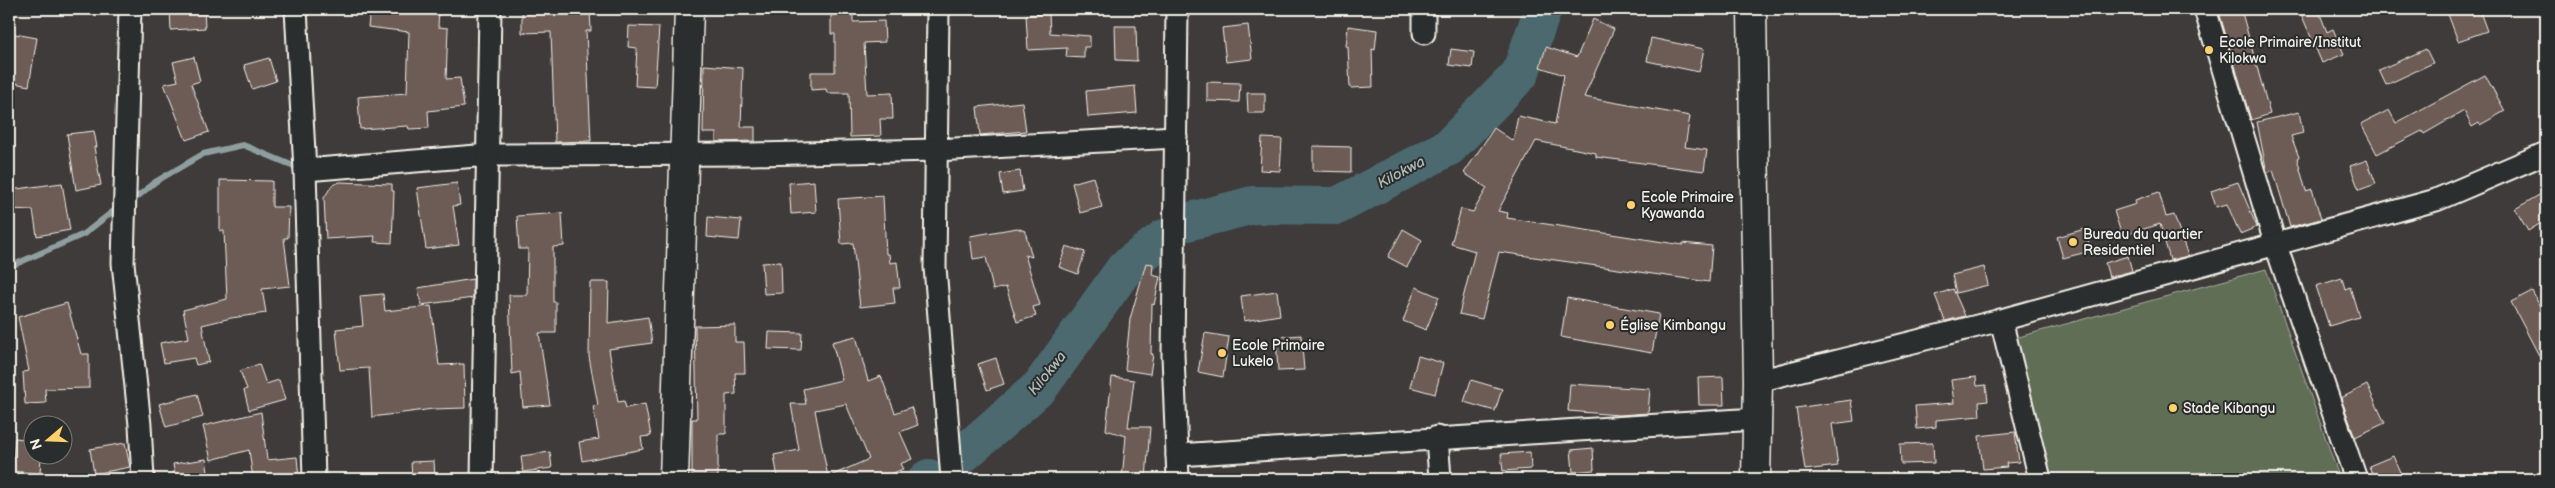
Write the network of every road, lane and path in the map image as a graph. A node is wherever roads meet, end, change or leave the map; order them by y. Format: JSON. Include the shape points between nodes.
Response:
{"nodes":[{"id":1,"x":130,"y":9,"type":"edge"},
{"id":2,"x":296,"y":9,"type":"edge"},
{"id":3,"x":490,"y":9,"type":"edge"},
{"id":4,"x":688,"y":9,"type":"edge"},
{"id":5,"x":938,"y":9,"type":"edge"},
{"id":6,"x":1177,"y":9,"type":"edge"},
{"id":7,"x":1424,"y":9,"type":"edge"},
{"id":8,"x":1752,"y":9,"type":"edge"},
{"id":9,"x":2205,"y":9,"type":"edge"},
{"id":10,"x":1424,"y":33,"type":"dead end"},
{"id":11,"x":1176,"y":138,"type":"junction"},
{"id":12,"x":936,"y":150,"type":"junction"},
{"id":13,"x":2546,"y":153,"type":"edge"},
{"id":14,"x":489,"y":154,"type":"junction"},
{"id":15,"x":684,"y":155,"type":"junction"},
{"id":16,"x":305,"y":170,"type":"junction"},
{"id":17,"x":2276,"y":246,"type":"junction"},
{"id":18,"x":2002,"y":320,"type":"junction"},
{"id":19,"x":1758,"y":381,"type":"junction"},
{"id":20,"x":1756,"y":419,"type":"junction"},
{"id":21,"x":1437,"y":437,"type":"junction"},
{"id":22,"x":1176,"y":455,"type":"junction"},
{"id":23,"x":143,"y":479,"type":"edge"},
{"id":24,"x":314,"y":479,"type":"edge"},
{"id":25,"x":482,"y":479,"type":"edge"},
{"id":26,"x":674,"y":479,"type":"edge"},
{"id":27,"x":952,"y":479,"type":"edge"},
{"id":28,"x":1178,"y":479,"type":"edge"},
{"id":29,"x":1440,"y":479,"type":"edge"},
{"id":30,"x":1756,"y":479,"type":"edge"},
{"id":31,"x":2040,"y":479,"type":"edge"},
{"id":32,"x":2356,"y":479,"type":"edge"}],
"edges":[{"from":1,"to":23,"type":"street","via":[[123,263]]},
{"from":2,"to":16,"type":"street"},
{"from":3,"to":14,"type":"street"},
{"from":4,"to":15,"type":"main road"},
{"from":5,"to":12,"type":"street"},
{"from":6,"to":11,"type":"street"},
{"from":7,"to":10,"type":"street"},
{"from":8,"to":19,"type":"main road"},
{"from":9,"to":17,"type":"street"},
{"from":11,"to":12,"type":"street"},
{"from":11,"to":22,"type":"street","via":[[1173,354]]},
{"from":12,"to":15,"type":"street"},
{"from":12,"to":27,"type":"street","via":[[935,267]]},
{"from":13,"to":17,"type":"street","via":[[2436,200]]},
{"from":14,"to":15,"type":"street"},
{"from":14,"to":16,"type":"street"},
{"from":14,"to":25,"type":"street"},
{"from":15,"to":26,"type":"main road"},
{"from":16,"to":24,"type":"street"},
{"from":17,"to":18,"type":"street"},
{"from":17,"to":32,"type":"street"},
{"from":18,"to":19,"type":"street"},
{"from":18,"to":31,"type":"street"},
{"from":19,"to":20,"type":"main road"},
{"from":20,"to":21,"type":"street"},
{"from":20,"to":30,"type":"main road"},
{"from":21,"to":22,"type":"street"},
{"from":21,"to":29,"type":"street"},
{"from":22,"to":28,"type":"street"}]}
